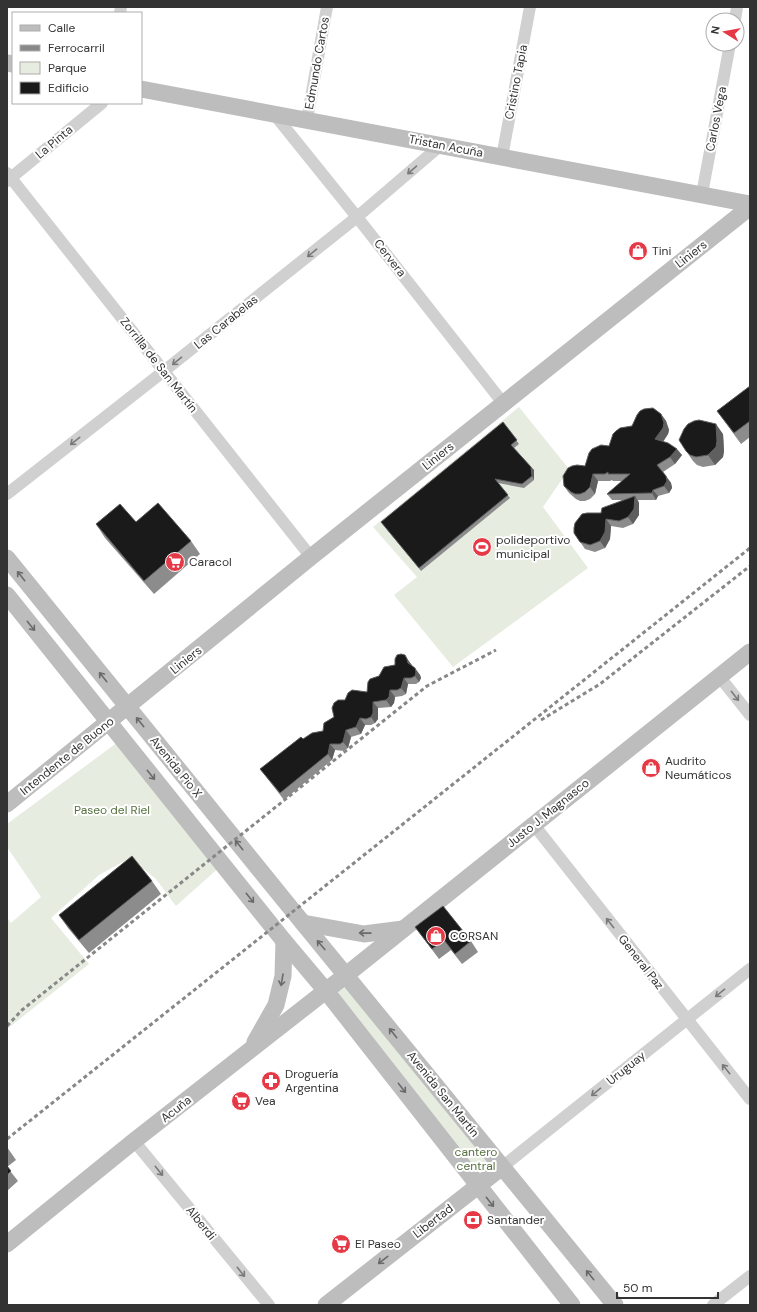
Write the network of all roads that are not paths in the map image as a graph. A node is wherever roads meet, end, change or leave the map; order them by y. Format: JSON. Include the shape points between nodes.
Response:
{"nodes":[{"id":1,"x":327,"y":7,"type":"edge"},
{"id":2,"x":530,"y":7,"type":"edge"},
{"id":3,"x":729,"y":52,"type":"edge"},
{"id":4,"x":142,"y":89,"type":"edge"},
{"id":5,"x":101,"y":104,"type":"edge"},
{"id":6,"x":274,"y":114,"type":"junction"},
{"id":7,"x":307,"y":120,"type":"junction"},
{"id":8,"x":441,"y":145,"type":"junction"},
{"id":9,"x":502,"y":158,"type":"junction"},
{"id":10,"x":8,"y":177,"type":"edge"},
{"id":11,"x":702,"y":194,"type":"junction"},
{"id":12,"x":750,"y":204,"type":"edge"},
{"id":13,"x":750,"y":208,"type":"edge"},
{"id":14,"x":357,"y":217,"type":"junction"},
{"id":15,"x":164,"y":371,"type":"junction"},
{"id":16,"x":503,"y":403,"type":"junction"},
{"id":17,"x":7,"y":494,"type":"edge"},
{"id":18,"x":311,"y":557,"type":"junction"},
{"id":19,"x":7,"y":558,"type":"edge"},
{"id":20,"x":7,"y":595,"type":"edge"},
{"id":21,"x":750,"y":652,"type":"edge"},
{"id":22,"x":719,"y":676,"type":"junction"},
{"id":23,"x":128,"y":707,"type":"junction"},
{"id":24,"x":750,"y":715,"type":"edge"},
{"id":25,"x":109,"y":722,"type":"junction"},
{"id":26,"x":7,"y":804,"type":"edge"},
{"id":27,"x":534,"y":825,"type":"junction"},
{"id":28,"x":302,"y":923,"type":"junction"},
{"id":29,"x":403,"y":929,"type":"junction"},
{"id":30,"x":284,"y":941,"type":"junction"},
{"id":31,"x":750,"y":969,"type":"edge"},
{"id":32,"x":346,"y":975,"type":"junction"},
{"id":33,"x":326,"y":991,"type":"junction"},
{"id":34,"x":686,"y":1020,"type":"junction"},
{"id":35,"x":250,"y":1051,"type":"junction"},
{"id":36,"x":750,"y":1099,"type":"edge"},
{"id":37,"x":134,"y":1141,"type":"junction"},
{"id":38,"x":502,"y":1167,"type":"junction"},
{"id":39,"x":478,"y":1186,"type":"junction"},
{"id":40,"x":7,"y":1244,"type":"edge"},
{"id":41,"x":750,"y":1276,"type":"edge"},
{"id":42,"x":269,"y":1305,"type":"edge"},
{"id":43,"x":326,"y":1305,"type":"edge"},
{"id":44,"x":572,"y":1305,"type":"edge"},
{"id":45,"x":615,"y":1305,"type":"edge"},
{"id":46,"x":714,"y":1305,"type":"edge"}],
"edges":[{"from":1,"to":7,"type":"street","name":"Edmundo Cartos"},
{"from":2,"to":9,"type":"street","name":"Cristino Tapia"},
{"from":3,"to":11,"type":"street","name":"Carlos Vega"},
{"from":4,"to":6,"type":"main road","name":"Tristan Acuña"},
{"from":5,"to":10,"type":"street","name":"La Pinta"},
{"from":6,"to":7,"type":"main road","name":"Tristan Acuña"},
{"from":6,"to":14,"type":"street","name":"Cervera"},
{"from":7,"to":8,"type":"main road","name":"Tristan Acuña"},
{"from":8,"to":9,"type":"main road","name":"Tristan Acuña"},
{"from":8,"to":14,"type":"street","name":"Las Carabelas","one_way":true},
{"from":9,"to":11,"type":"main road","name":"Tristan Acuña"},
{"from":10,"to":15,"type":"street","name":"Zorrilla de San Martín"},
{"from":11,"to":12,"type":"main road","name":"Tristan Acuña"},
{"from":13,"to":16,"type":"main road","name":"Liniers"},
{"from":14,"to":15,"type":"street","name":"Las Carabelas","one_way":true},
{"from":14,"to":16,"type":"street","name":"Cervera"},
{"from":15,"to":17,"type":"street","name":"Las Carabelas","one_way":true},
{"from":15,"to":18,"type":"street","name":"Zorrilla de San Martín"},
{"from":16,"to":18,"type":"main road","name":"Liniers"},
{"from":18,"to":23,"type":"main road","name":"Liniers"},
{"from":23,"to":19,"type":"main road","name":"Avenida Pio X","one_way":true},
{"from":20,"to":25,"type":"main road","name":"Avenida Pio X","one_way":true},
{"from":21,"to":22,"type":"main road","name":"Justo J. Magnasco"},
{"from":22,"to":24,"type":"street","one_way":true},
{"from":22,"to":27,"type":"main road","name":"Justo J. Magnasco"},
{"from":23,"to":25,"type":"main road","name":"Intendente de Buono"},
{"from":28,"to":23,"type":"main road","name":"Avenida Pio X","one_way":true},
{"from":25,"to":26,"type":"main road","name":"Intendente de Buono"},
{"from":25,"to":30,"type":"main road","name":"Avenida Pio X","one_way":true},
{"from":27,"to":29,"type":"main road","name":"Justo J. Magnasco"},
{"from":34,"to":27,"type":"street","name":"General Paz","one_way":true},
{"from":29,"to":28,"type":"main road","one_way":true,"via":[[364,934]]},
{"from":32,"to":28,"type":"main road","name":"Avenida Pio X","one_way":true},
{"from":29,"to":32,"type":"main road","name":"Justo J. Magnasco"},
{"from":30,"to":33,"type":"main road","name":"Avenida Pio X"},
{"from":30,"to":35,"type":"main road","one_way":true,"via":[[283,976],[276,1005]]},
{"from":31,"to":34,"type":"street","name":"Uruguay","one_way":true},
{"from":32,"to":33,"type":"main road","name":"Acuña"},
{"from":38,"to":32,"type":"main road","name":"Avenida San Martín","one_way":true},
{"from":33,"to":35,"type":"main road","name":"Acuña"},
{"from":33,"to":39,"type":"main road","one_way":true},
{"from":36,"to":34,"type":"street","name":"General Paz","one_way":true},
{"from":34,"to":38,"type":"street","name":"Uruguay","one_way":true},
{"from":35,"to":37,"type":"main road","name":"Acuña"},
{"from":37,"to":40,"type":"main road","name":"Acuña"},
{"from":37,"to":42,"type":"street","name":"Alberdi","one_way":true},
{"from":38,"to":39,"type":"main road","name":"Libertad"},
{"from":45,"to":38,"type":"main road","name":"Avenida San Martín","one_way":true},
{"from":39,"to":43,"type":"main road","name":"Libertad","one_way":true},
{"from":39,"to":44,"type":"main road","one_way":true},
{"from":41,"to":46,"type":"street"}]}
